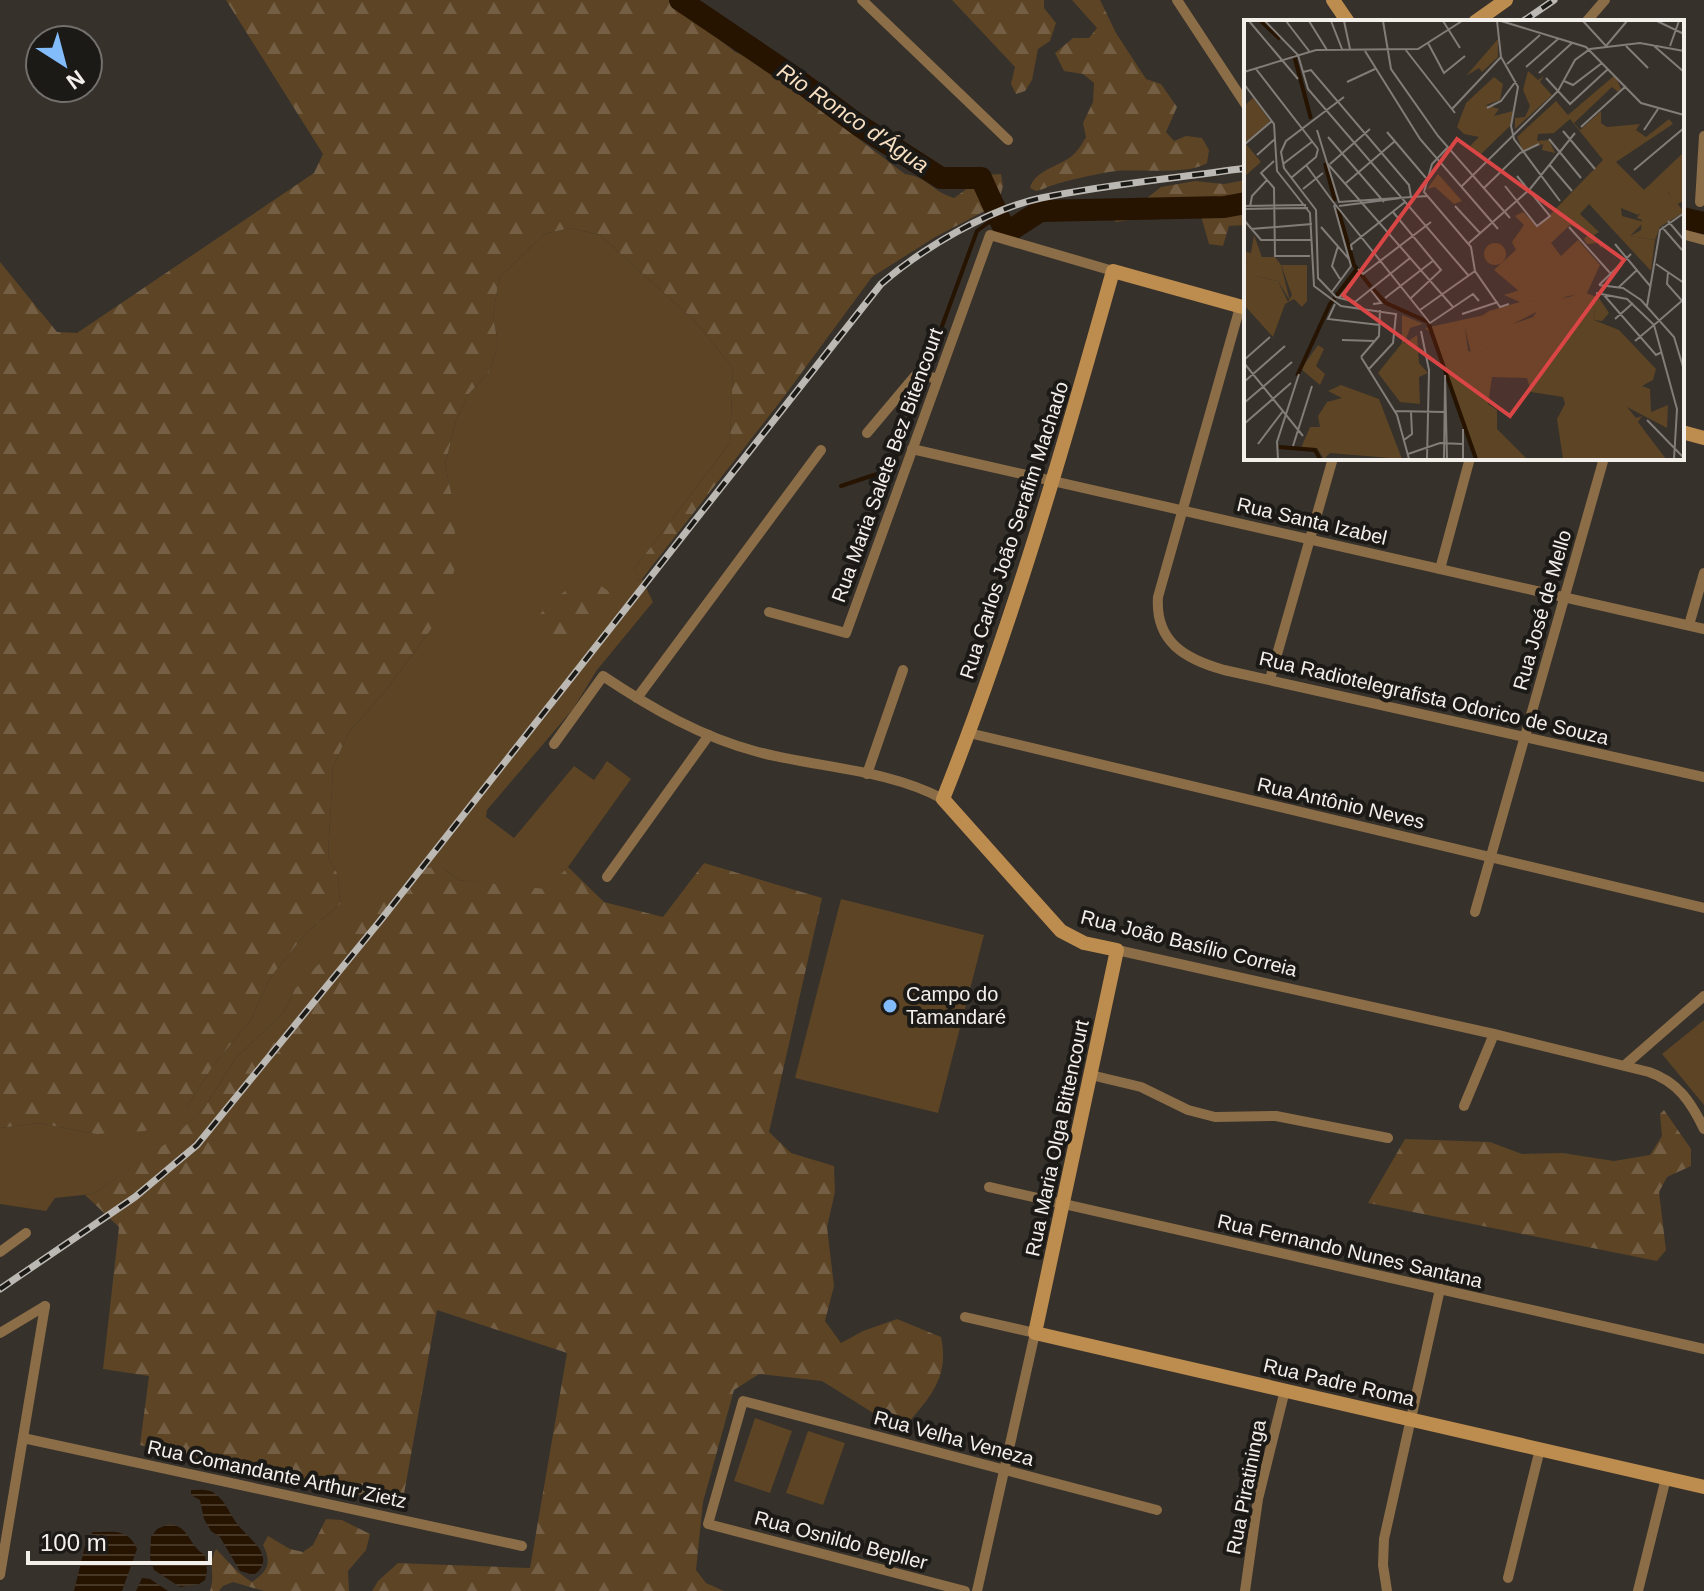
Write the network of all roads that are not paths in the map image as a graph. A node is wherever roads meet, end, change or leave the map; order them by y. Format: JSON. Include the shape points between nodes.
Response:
{"nodes":[{"id":1,"x":862,"y":0,"type":"edge"},
{"id":2,"x":1177,"y":0,"type":"edge"},
{"id":3,"x":1333,"y":0,"type":"edge"},
{"id":4,"x":1506,"y":0,"type":"edge"},
{"id":5,"x":1605,"y":0,"type":"edge"},
{"id":6,"x":1347,"y":20,"type":"edge"},
{"id":7,"x":1478,"y":20,"type":"edge"},
{"id":8,"x":1588,"y":20,"type":"edge"},
{"id":9,"x":1244,"y":102,"type":"edge"},
{"id":10,"x":1704,"y":136,"type":"edge"},
{"id":11,"x":1008,"y":140,"type":"dead end"},
{"id":12,"x":1700,"y":202,"type":"dead end"},
{"id":13,"x":1684,"y":235,"type":"edge"},
{"id":14,"x":1704,"y":240,"type":"edge"},
{"id":15,"x":1113,"y":271,"type":"junction"},
{"id":16,"x":1243,"y":307,"type":"edge"},
{"id":17,"x":938,"y":378,"type":"junction"},
{"id":18,"x":867,"y":433,"type":"dead end"},
{"id":19,"x":1684,"y":433,"type":"edge"},
{"id":20,"x":1704,"y":438,"type":"edge"},
{"id":21,"x":912,"y":449,"type":"junction"},
{"id":22,"x":821,"y":450,"type":"dead end"},
{"id":23,"x":1332,"y":460,"type":"edge"},
{"id":24,"x":1469,"y":460,"type":"edge"},
{"id":25,"x":1603,"y":460,"type":"edge"},
{"id":26,"x":1054,"y":481,"type":"junction"},
{"id":27,"x":1182,"y":510,"type":"junction"},
{"id":28,"x":1310,"y":539,"type":"junction"},
{"id":29,"x":1440,"y":569,"type":"junction"},
{"id":30,"x":1704,"y":573,"type":"edge"},
{"id":31,"x":1564,"y":597,"type":"junction"},
{"id":32,"x":769,"y":612,"type":"dead end"},
{"id":33,"x":1689,"y":625,"type":"junction"},
{"id":34,"x":1704,"y":629,"type":"edge"},
{"id":35,"x":903,"y":670,"type":"dead end"},
{"id":36,"x":1270,"y":679,"type":"junction"},
{"id":37,"x":637,"y":698,"type":"junction"},
{"id":38,"x":969,"y":733,"type":"junction"},
{"id":39,"x":709,"y":735,"type":"junction"},
{"id":40,"x":1524,"y":735,"type":"junction"},
{"id":41,"x":554,"y":744,"type":"dead end"},
{"id":42,"x":867,"y":774,"type":"junction"},
{"id":43,"x":1704,"y":777,"type":"edge"},
{"id":44,"x":943,"y":799,"type":"junction"},
{"id":45,"x":1490,"y":857,"type":"junction"},
{"id":46,"x":607,"y":877,"type":"dead end"},
{"id":47,"x":1704,"y":908,"type":"edge"},
{"id":48,"x":1475,"y":912,"type":"dead end"},
{"id":49,"x":1117,"y":950,"type":"junction"},
{"id":50,"x":1704,"y":996,"type":"edge"},
{"id":51,"x":1494,"y":1034,"type":"junction"},
{"id":52,"x":1625,"y":1065,"type":"junction"},
{"id":53,"x":1091,"y":1075,"type":"junction"},
{"id":54,"x":1464,"y":1106,"type":"dead end"},
{"id":55,"x":1704,"y":1129,"type":"edge"},
{"id":56,"x":1388,"y":1138,"type":"dead end"},
{"id":57,"x":989,"y":1187,"type":"dead end"},
{"id":58,"x":1064,"y":1204,"type":"junction"},
{"id":59,"x":26,"y":1233,"type":"dead end"},
{"id":60,"x":0,"y":1252,"type":"edge"},
{"id":61,"x":1440,"y":1289,"type":"junction"},
{"id":62,"x":965,"y":1317,"type":"dead end"},
{"id":63,"x":0,"y":1333,"type":"edge"},
{"id":64,"x":1035,"y":1333,"type":"junction"},
{"id":65,"x":1704,"y":1349,"type":"edge"},
{"id":66,"x":1285,"y":1390,"type":"junction"},
{"id":67,"x":1411,"y":1419,"type":"junction"},
{"id":68,"x":23,"y":1438,"type":"junction"},
{"id":69,"x":1540,"y":1449,"type":"junction"},
{"id":70,"x":1004,"y":1470,"type":"junction"},
{"id":71,"x":1666,"y":1478,"type":"junction"},
{"id":72,"x":1704,"y":1487,"type":"edge"},
{"id":73,"x":1157,"y":1510,"type":"dead end"},
{"id":74,"x":708,"y":1524,"type":"joint"},
{"id":75,"x":522,"y":1546,"type":"dead end"},
{"id":76,"x":0,"y":1575,"type":"edge"},
{"id":77,"x":1508,"y":1578,"type":"dead end"},
{"id":78,"x":965,"y":1591,"type":"edge"},
{"id":79,"x":977,"y":1591,"type":"edge"},
{"id":80,"x":1245,"y":1591,"type":"edge"},
{"id":81,"x":1387,"y":1591,"type":"edge"},
{"id":82,"x":1638,"y":1591,"type":"edge"}],
"edges":[{"from":1,"to":11,"type":"street"},
{"from":2,"to":9,"type":"street"},
{"from":3,"to":6,"type":"street"},
{"from":4,"to":7,"type":"street"},
{"from":5,"to":8,"type":"street"},
{"from":10,"to":12,"type":"street"},
{"from":13,"to":14,"type":"street"},
{"from":15,"to":16,"type":"street"},
{"from":15,"to":17,"type":"street","name":"Rua Maria Salete Bez Bitencourt","via":[[990,235]]},
{"from":15,"to":26,"type":"street","name":"Rua Carlos João Serafim Machado"},
{"from":16,"to":27,"type":"street"},
{"from":17,"to":18,"type":"street","via":[[915,376]]},
{"from":17,"to":21,"type":"street","name":"Rua Maria Salete Bez Bitencourt"},
{"from":19,"to":20,"type":"street"},
{"from":21,"to":26,"type":"street","name":"Rua Santa Izabel"},
{"from":21,"to":32,"type":"street","name":"Rua Maria Salete Bez Bitencourt","via":[[846,633]]},
{"from":22,"to":37,"type":"street"},
{"from":23,"to":28,"type":"street"},
{"from":24,"to":29,"type":"street"},
{"from":25,"to":31,"type":"street","name":"Rua José de Mello"},
{"from":26,"to":27,"type":"street","name":"Rua Santa Izabel"},
{"from":26,"to":38,"type":"street","name":"Rua Carlos João Serafim Machado"},
{"from":27,"to":28,"type":"street","name":"Rua Santa Izabel"},
{"from":27,"to":36,"type":"street","name":"Rua Radiotelegrafista Odorico de Souza","via":[[1158,597],[1165,636],[1183,653],[1208,665]]},
{"from":28,"to":29,"type":"street","name":"Rua Santa Izabel"},
{"from":28,"to":36,"type":"street"},
{"from":29,"to":31,"type":"street","name":"Rua Santa Izabel"},
{"from":30,"to":33,"type":"street"},
{"from":31,"to":33,"type":"street","name":"Rua Santa Izabel"},
{"from":31,"to":40,"type":"street","name":"Rua José de Mello"},
{"from":33,"to":34,"type":"street","name":"Rua Santa Izabel"},
{"from":35,"to":42,"type":"street"},
{"from":36,"to":40,"type":"street","name":"Rua Radiotelegrafista Odorico de Souza"},
{"from":37,"to":39,"type":"street","name":"Rua João Basílio Correia"},
{"from":37,"to":41,"type":"street","name":"Rua João Basílio Correia","via":[[603,676]]},
{"from":38,"to":44,"type":"street","name":"Rua Carlos João Serafim Machado"},
{"from":38,"to":45,"type":"street","name":"Rua Antônio Neves"},
{"from":39,"to":42,"type":"street","name":"Rua João Basílio Correia","via":[[757,752]]},
{"from":39,"to":46,"type":"street"},
{"from":40,"to":43,"type":"street","name":"Rua Radiotelegrafista Odorico de Souza"},
{"from":40,"to":45,"type":"street","name":"Rua José de Mello"},
{"from":42,"to":44,"type":"street","name":"Rua João Basílio Correia"},
{"from":44,"to":49,"type":"street","name":"Rua João Basílio Correia","via":[[1049,921],[1084,943]]},
{"from":45,"to":47,"type":"street","name":"Rua Antônio Neves"},
{"from":45,"to":48,"type":"street","name":"Rua José de Mello"},
{"from":49,"to":51,"type":"street","name":"Rua João Basílio Correia"},
{"from":49,"to":53,"type":"street","name":"Rua Maria Olga Bittencourt"},
{"from":50,"to":52,"type":"street"},
{"from":51,"to":52,"type":"street","name":"Rua João Basílio Correia"},
{"from":51,"to":54,"type":"street"},
{"from":52,"to":55,"type":"street","name":"Rua João Basílio Correia","via":[[1661,1076],[1682,1091]]},
{"from":53,"to":56,"type":"street","via":[[1141,1087],[1215,1117],[1276,1116]]},
{"from":53,"to":58,"type":"street","name":"Rua Maria Olga Bittencourt"},
{"from":57,"to":58,"type":"street","name":"Rua Fernando Nunes Santana"},
{"from":58,"to":61,"type":"street","name":"Rua Fernando Nunes Santana"},
{"from":58,"to":64,"type":"street","name":"Rua Maria Olga Bittencourt"},
{"from":59,"to":60,"type":"street"},
{"from":61,"to":65,"type":"street","name":"Rua Fernando Nunes Santana"},
{"from":61,"to":67,"type":"street"},
{"from":62,"to":64,"type":"street","name":"Rua Padre Roma"},
{"from":63,"to":68,"type":"street","via":[[45,1306]]},
{"from":64,"to":66,"type":"street","name":"Rua Padre Roma"},
{"from":64,"to":70,"type":"street"},
{"from":66,"to":67,"type":"street","name":"Rua Padre Roma"},
{"from":66,"to":80,"type":"street","name":"Rua Piratininga","via":[[1258,1499]]},
{"from":67,"to":69,"type":"street","name":"Rua Padre Roma"},
{"from":67,"to":81,"type":"street","via":[[1382,1552]]},
{"from":68,"to":75,"type":"street","name":"Rua Comandante Arthur Zietz"},
{"from":68,"to":76,"type":"street"},
{"from":69,"to":71,"type":"street","name":"Rua Padre Roma"},
{"from":69,"to":77,"type":"street"},
{"from":70,"to":73,"type":"street","name":"Rua Velha Veneza"},
{"from":70,"to":74,"type":"street","name":"Rua Velha Veneza","via":[[743,1401]]},
{"from":70,"to":79,"type":"street"},
{"from":71,"to":72,"type":"street","name":"Rua Padre Roma"},
{"from":71,"to":82,"type":"street"},
{"from":74,"to":78,"type":"street","name":"Rua Osnildo Bepller"}]}
